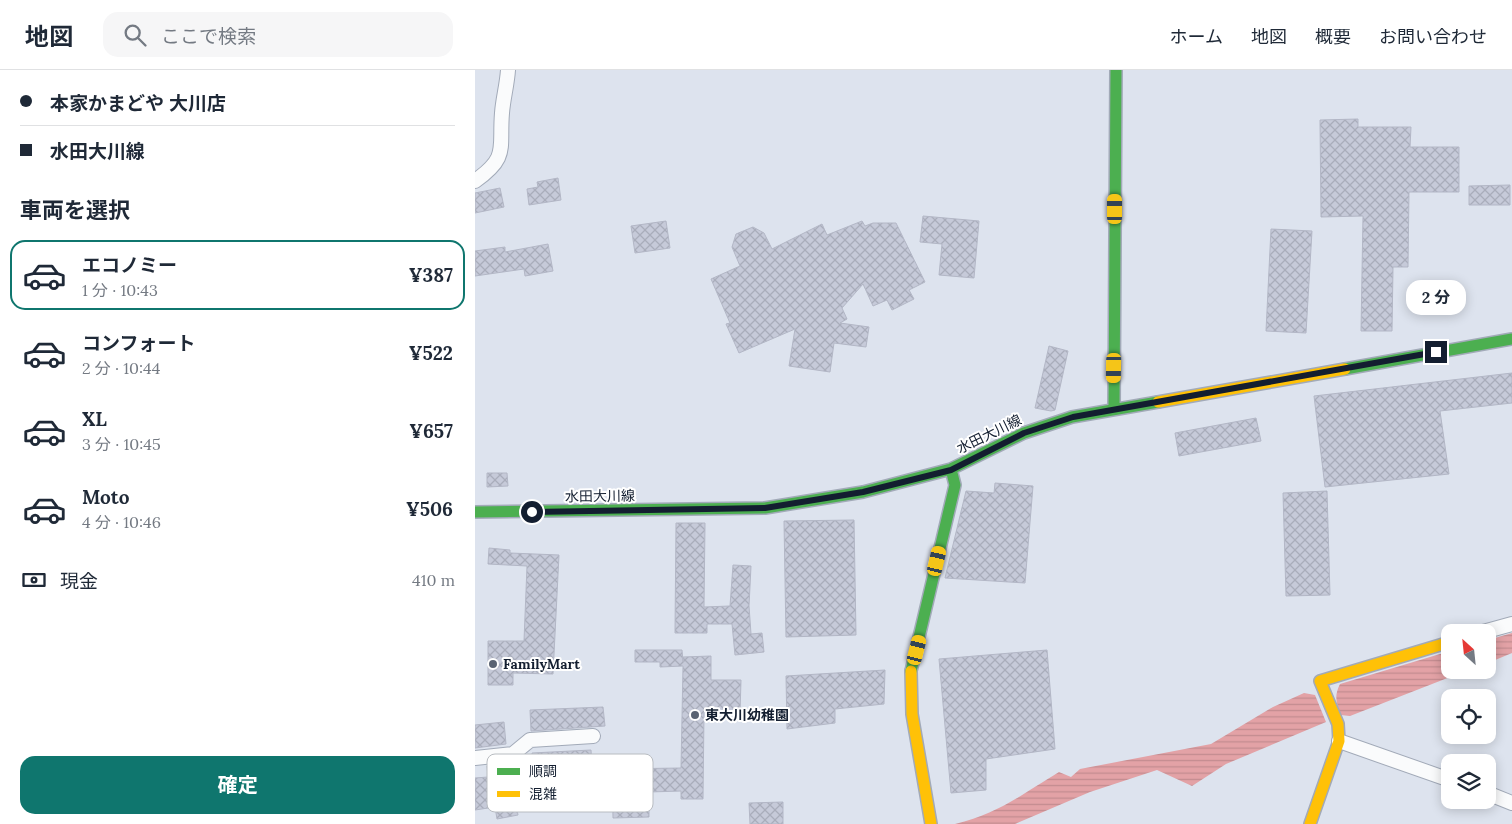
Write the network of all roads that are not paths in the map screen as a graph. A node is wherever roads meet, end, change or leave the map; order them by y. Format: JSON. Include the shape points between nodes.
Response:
{"nodes":[{"id":1,"x":508,"y":70,"type":"edge"},
{"id":2,"x":1116,"y":70,"type":"edge"},
{"id":3,"x":475,"y":181,"type":"edge"},
{"id":4,"x":1512,"y":339,"type":"edge"},
{"id":5,"x":1114,"y":408,"type":"junction"},
{"id":6,"x":951,"y":470,"type":"junction"},
{"id":7,"x":475,"y":512,"type":"edge"},
{"id":8,"x":1512,"y":624,"type":"edge"},
{"id":9,"x":1496,"y":628,"type":"edge"},
{"id":10,"x":1441,"y":645,"type":"edge"},
{"id":11,"x":593,"y":736,"type":"dead end"},
{"id":12,"x":1339,"y":741,"type":"junction"},
{"id":13,"x":513,"y":754,"type":"edge"},
{"id":14,"x":1441,"y":777,"type":"edge"},
{"id":15,"x":1496,"y":797,"type":"edge"},
{"id":16,"x":1512,"y":803,"type":"edge"},
{"id":17,"x":930,"y":824,"type":"edge"},
{"id":18,"x":1310,"y":824,"type":"edge"}],
"edges":[{"from":1,"to":3,"type":"street","via":[[501,152],[492,169]]},
{"from":2,"to":5,"type":"main road"},
{"from":4,"to":5,"type":"main road","name":"水田大川線"},
{"from":5,"to":6,"type":"main road","name":"水田大川線","via":[[1024,433]]},
{"from":6,"to":7,"type":"main road","name":"水田大川線","via":[[863,492],[765,508]]},
{"from":6,"to":17,"type":"main road","via":[[955,485],[910,677],[909,704],[921,755]]},
{"from":8,"to":9,"type":"street"},
{"from":10,"to":12,"type":"main road","via":[[1320,680],[1338,724]]},
{"from":11,"to":13,"type":"street","via":[[530,740]]},
{"from":12,"to":14,"type":"street"},
{"from":12,"to":18,"type":"main road"},
{"from":15,"to":16,"type":"street"}]}
